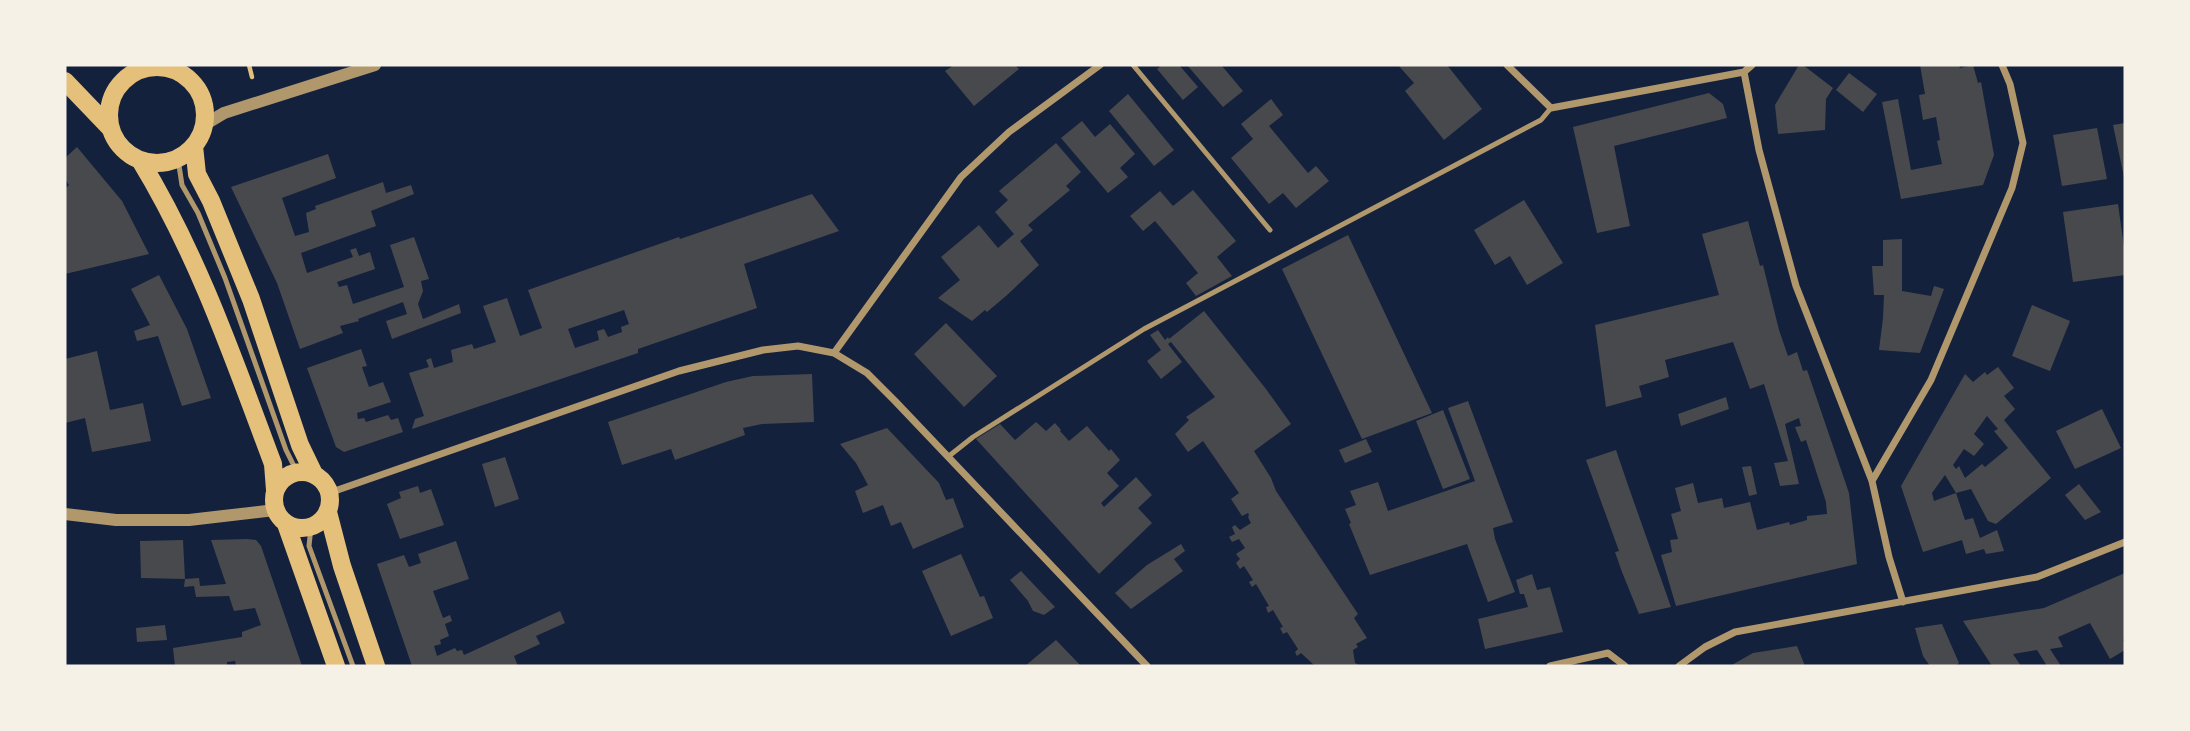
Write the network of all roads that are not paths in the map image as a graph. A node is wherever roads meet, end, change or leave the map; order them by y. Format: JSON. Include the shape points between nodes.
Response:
{"nodes":[{"id":1,"x":375,"y":65,"type":"edge"},
{"id":2,"x":1100,"y":65,"type":"edge"},
{"id":3,"x":1133,"y":65,"type":"edge"},
{"id":4,"x":1507,"y":65,"type":"edge"},
{"id":5,"x":1752,"y":65,"type":"edge"},
{"id":6,"x":2002,"y":65,"type":"edge"},
{"id":7,"x":156,"y":66,"type":"edge"},
{"id":8,"x":1744,"y":72,"type":"junction"},
{"id":9,"x":65,"y":81,"type":"edge"},
{"id":10,"x":1551,"y":108,"type":"junction"},
{"id":11,"x":204,"y":125,"type":"junction"},
{"id":12,"x":111,"y":130,"type":"junction"},
{"id":13,"x":194,"y":146,"type":"junction"},
{"id":14,"x":178,"y":159,"type":"junction"},
{"id":15,"x":140,"y":160,"type":"junction"},
{"id":16,"x":1270,"y":230,"type":"dead end"},
{"id":17,"x":834,"y":353,"type":"junction"},
{"id":18,"x":949,"y":456,"type":"junction"},
{"id":19,"x":306,"y":473,"type":"junction"},
{"id":20,"x":1872,"y":481,"type":"junction"},
{"id":21,"x":275,"y":490,"type":"junction"},
{"id":22,"x":329,"y":494,"type":"junction"},
{"id":23,"x":328,"y":512,"type":"junction"},
{"id":24,"x":65,"y":514,"type":"edge"},
{"id":25,"x":281,"y":517,"type":"junction"},
{"id":26,"x":311,"y":527,"type":"junction"},
{"id":27,"x":2125,"y":542,"type":"edge"},
{"id":28,"x":1903,"y":602,"type":"junction"},
{"id":29,"x":336,"y":666,"type":"edge"},
{"id":30,"x":353,"y":666,"type":"edge"},
{"id":31,"x":376,"y":666,"type":"edge"},
{"id":32,"x":1147,"y":666,"type":"edge"},
{"id":33,"x":1550,"y":666,"type":"edge"},
{"id":34,"x":1625,"y":666,"type":"edge"},
{"id":35,"x":1679,"y":666,"type":"edge"}],
"edges":[{"from":1,"to":11,"type":"street","via":[[224,113]]},
{"from":2,"to":17,"type":"street","via":[[1009,132],[961,177]]},
{"from":3,"to":16,"type":"lane"},
{"from":4,"to":10,"type":"street"},
{"from":5,"to":8,"type":"street"},
{"from":6,"to":20,"type":"street","via":[[2022,143],[2012,188],[1931,380]]},
{"from":7,"to":11,"type":"main road","via":[[186,75],[194,83],[204,103]]},
{"from":7,"to":12,"type":"main road","via":[[127,76],[112,95]]},
{"from":8,"to":10,"type":"street"},
{"from":8,"to":20,"type":"street","via":[[1759,150],[1796,285]]},
{"from":9,"to":12,"type":"main road"},
{"from":10,"to":18,"type":"lane","via":[[1541,120],[1144,329]]},
{"from":11,"to":13,"type":"main road"},
{"from":12,"to":15,"type":"main road","via":[[117,143]]},
{"from":13,"to":14,"type":"main road"},
{"from":13,"to":19,"type":"main road","via":[[197,174],[251,299]]},
{"from":14,"to":15,"type":"main road","via":[[160,163]]},
{"from":14,"to":19,"type":"lane","via":[[183,186],[225,278],[286,450]]},
{"from":15,"to":21,"type":"main road","via":[[210,296],[273,464]]},
{"from":17,"to":18,"type":"street","via":[[867,373]]},
{"from":17,"to":22,"type":"street","via":[[798,346],[763,350],[679,371]]},
{"from":18,"to":32,"type":"street"},
{"from":19,"to":21,"type":"main road","via":[[280,481]]},
{"from":19,"to":22,"type":"main road","via":[[326,486]]},
{"from":20,"to":28,"type":"street"},
{"from":21,"to":25,"type":"main road"},
{"from":22,"to":23,"type":"main road"},
{"from":23,"to":26,"type":"main road"},
{"from":23,"to":31,"type":"main road"},
{"from":24,"to":25,"type":"street","via":[[116,520]]},
{"from":25,"to":26,"type":"main road"},
{"from":25,"to":29,"type":"main road"},
{"from":26,"to":30,"type":"lane","via":[[309,546]]},
{"from":27,"to":28,"type":"street","via":[[2036,577]]},
{"from":28,"to":35,"type":"street","via":[[1735,632]]},
{"from":33,"to":34,"type":"street","via":[[1608,653]]}]}
